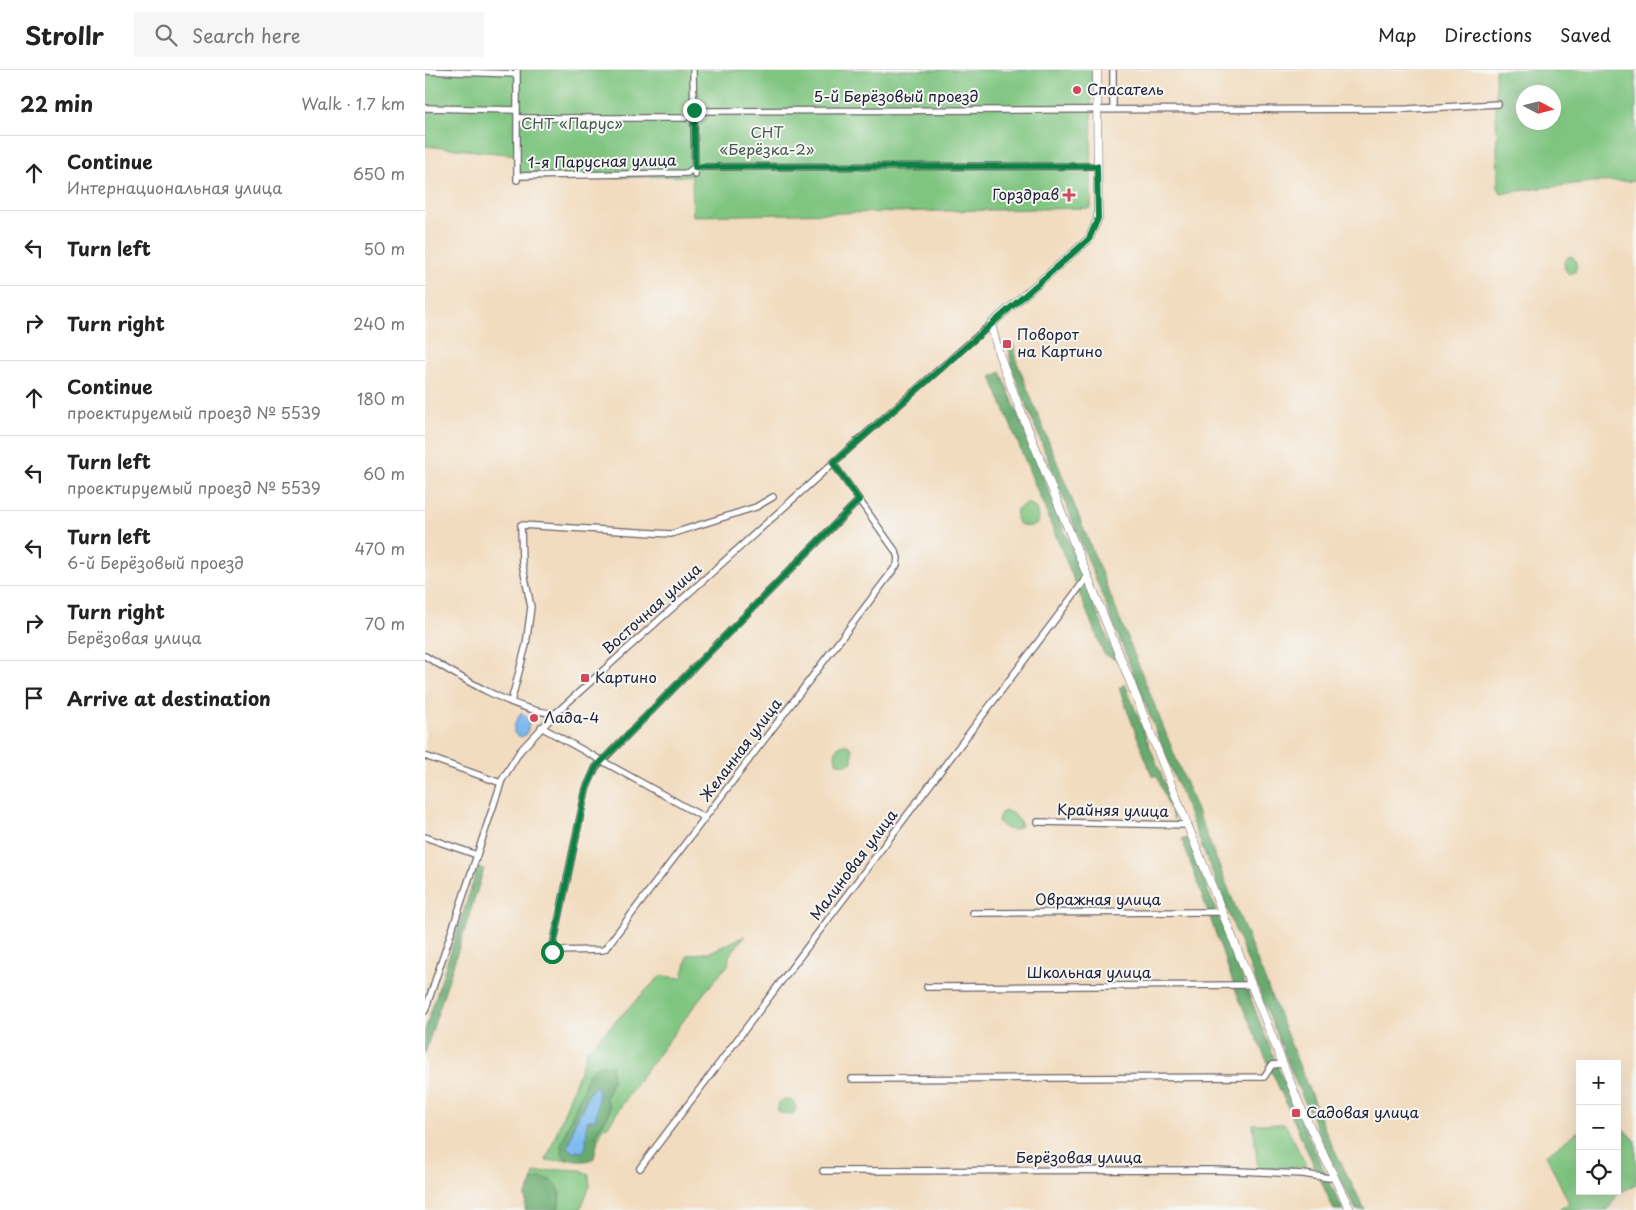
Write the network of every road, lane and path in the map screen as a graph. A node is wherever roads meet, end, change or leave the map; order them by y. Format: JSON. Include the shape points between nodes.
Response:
{"nodes":[{"id":1,"x":693,"y":70,"type":"edge"},
{"id":2,"x":1097,"y":70,"type":"edge"},
{"id":3,"x":1113,"y":70,"type":"edge"},
{"id":4,"x":425,"y":71,"type":"edge"},
{"id":5,"x":517,"y":72,"type":"edge"},
{"id":6,"x":1498,"y":104,"type":"dead end"},
{"id":7,"x":425,"y":108,"type":"edge"},
{"id":8,"x":1097,"y":109,"type":"junction"},
{"id":9,"x":1113,"y":109,"type":"junction"},
{"id":10,"x":517,"y":110,"type":"junction"},
{"id":11,"x":694,"y":110,"type":"junction"},
{"id":12,"x":517,"y":118,"type":"junction"},
{"id":13,"x":685,"y":118,"type":"dead end"},
{"id":14,"x":1097,"y":166,"type":"junction"},
{"id":15,"x":695,"y":167,"type":"junction"},
{"id":16,"x":695,"y":176,"type":"dead end"},
{"id":17,"x":991,"y":324,"type":"junction"},
{"id":18,"x":833,"y":463,"type":"junction"},
{"id":19,"x":773,"y":497,"type":"dead end"},
{"id":20,"x":859,"y":500,"type":"junction"},
{"id":21,"x":1087,"y":576,"type":"junction"},
{"id":22,"x":425,"y":656,"type":"edge"},
{"id":23,"x":511,"y":702,"type":"junction"},
{"id":24,"x":555,"y":713,"type":"junction"},
{"id":25,"x":541,"y":727,"type":"junction"},
{"id":26,"x":425,"y":756,"type":"edge"},
{"id":27,"x":601,"y":762,"type":"junction"},
{"id":28,"x":501,"y":783,"type":"junction"},
{"id":29,"x":705,"y":818,"type":"junction"},
{"id":30,"x":1038,"y":822,"type":"dead end"},
{"id":31,"x":1188,"y":825,"type":"junction"},
{"id":32,"x":425,"y":837,"type":"edge"},
{"id":33,"x":477,"y":854,"type":"junction"},
{"id":34,"x":973,"y":912,"type":"dead end"},
{"id":35,"x":1222,"y":912,"type":"junction"},
{"id":36,"x":1251,"y":985,"type":"junction"},
{"id":37,"x":927,"y":987,"type":"dead end"},
{"id":38,"x":427,"y":1001,"type":"edge"},
{"id":39,"x":425,"y":1012,"type":"edge"},
{"id":40,"x":1283,"y":1064,"type":"junction"},
{"id":41,"x":852,"y":1079,"type":"dead end"},
{"id":42,"x":640,"y":1168,"type":"dead end"},
{"id":43,"x":823,"y":1171,"type":"dead end"},
{"id":44,"x":1334,"y":1178,"type":"junction"},
{"id":45,"x":1350,"y":1210,"type":"edge"}],
"edges":[{"from":1,"to":11,"type":"street"},
{"from":2,"to":8,"type":"street"},
{"from":3,"to":9,"type":"street"},
{"from":4,"to":5,"type":"street"},
{"from":5,"to":10,"type":"street"},
{"from":6,"to":9,"type":"street","name":"5-й Берёзовый проезд","via":[[1408,109]]},
{"from":7,"to":10,"type":"street"},
{"from":8,"to":9,"type":"street","name":"5-й Берёзовый проезд"},
{"from":8,"to":11,"type":"street","name":"5-й Берёзовый проезд"},
{"from":8,"to":14,"type":"street"},
{"from":10,"to":12,"type":"street"},
{"from":11,"to":15,"type":"street"},
{"from":12,"to":13,"type":"street"},
{"from":12,"to":15,"type":"street","name":"1-я Парусная улица","via":[[517,178],[687,173]]},
{"from":14,"to":15,"type":"street"},
{"from":14,"to":17,"type":"street","via":[[1098,218],[1089,239]]},
{"from":15,"to":16,"type":"street"},
{"from":17,"to":18,"type":"street","name":"Восточная улица"},
{"from":17,"to":21,"type":"street","via":[[1017,402]]},
{"from":18,"to":20,"type":"street"},
{"from":18,"to":24,"type":"street","name":"Восточная улица"},
{"from":19,"to":23,"type":"street","via":[[756,507],[671,534],[521,525],[522,563],[531,608],[526,645]]},
{"from":20,"to":27,"type":"street"},
{"from":20,"to":29,"type":"street","name":"Желанная улица","via":[[895,552],[897,565]]},
{"from":21,"to":31,"type":"street"},
{"from":21,"to":42,"type":"street","name":"Малиновая улица"},
{"from":22,"to":23,"type":"street"},
{"from":23,"to":24,"type":"street","via":[[546,714]]},
{"from":24,"to":25,"type":"street","name":"Восточная улица"},
{"from":25,"to":27,"type":"street"},
{"from":25,"to":28,"type":"street","name":"Восточная улица","via":[[520,751]]},
{"from":26,"to":28,"type":"street"},
{"from":27,"to":29,"type":"street"},
{"from":27,"to":29,"type":"street","name":"Желанная улица","via":[[586,789],[552,952],[603,950]]},
{"from":28,"to":33,"type":"street","name":"Восточная улица"},
{"from":30,"to":31,"type":"street","name":"Крайняя улица"},
{"from":31,"to":35,"type":"street"},
{"from":32,"to":33,"type":"street"},
{"from":33,"to":38,"type":"street","name":"Восточная улица"},
{"from":34,"to":35,"type":"street","name":"Овражная улица"},
{"from":35,"to":36,"type":"street"},
{"from":36,"to":37,"type":"street","name":"Школьная улица"},
{"from":36,"to":40,"type":"street"},
{"from":38,"to":39,"type":"street","name":"Восточная улица"},
{"from":40,"to":41,"type":"street","via":[[1271,1065],[1264,1077]]},
{"from":40,"to":44,"type":"street"},
{"from":43,"to":44,"type":"street","name":"Берёзовая улица","via":[[1215,1170]]},
{"from":44,"to":45,"type":"street"}]}
